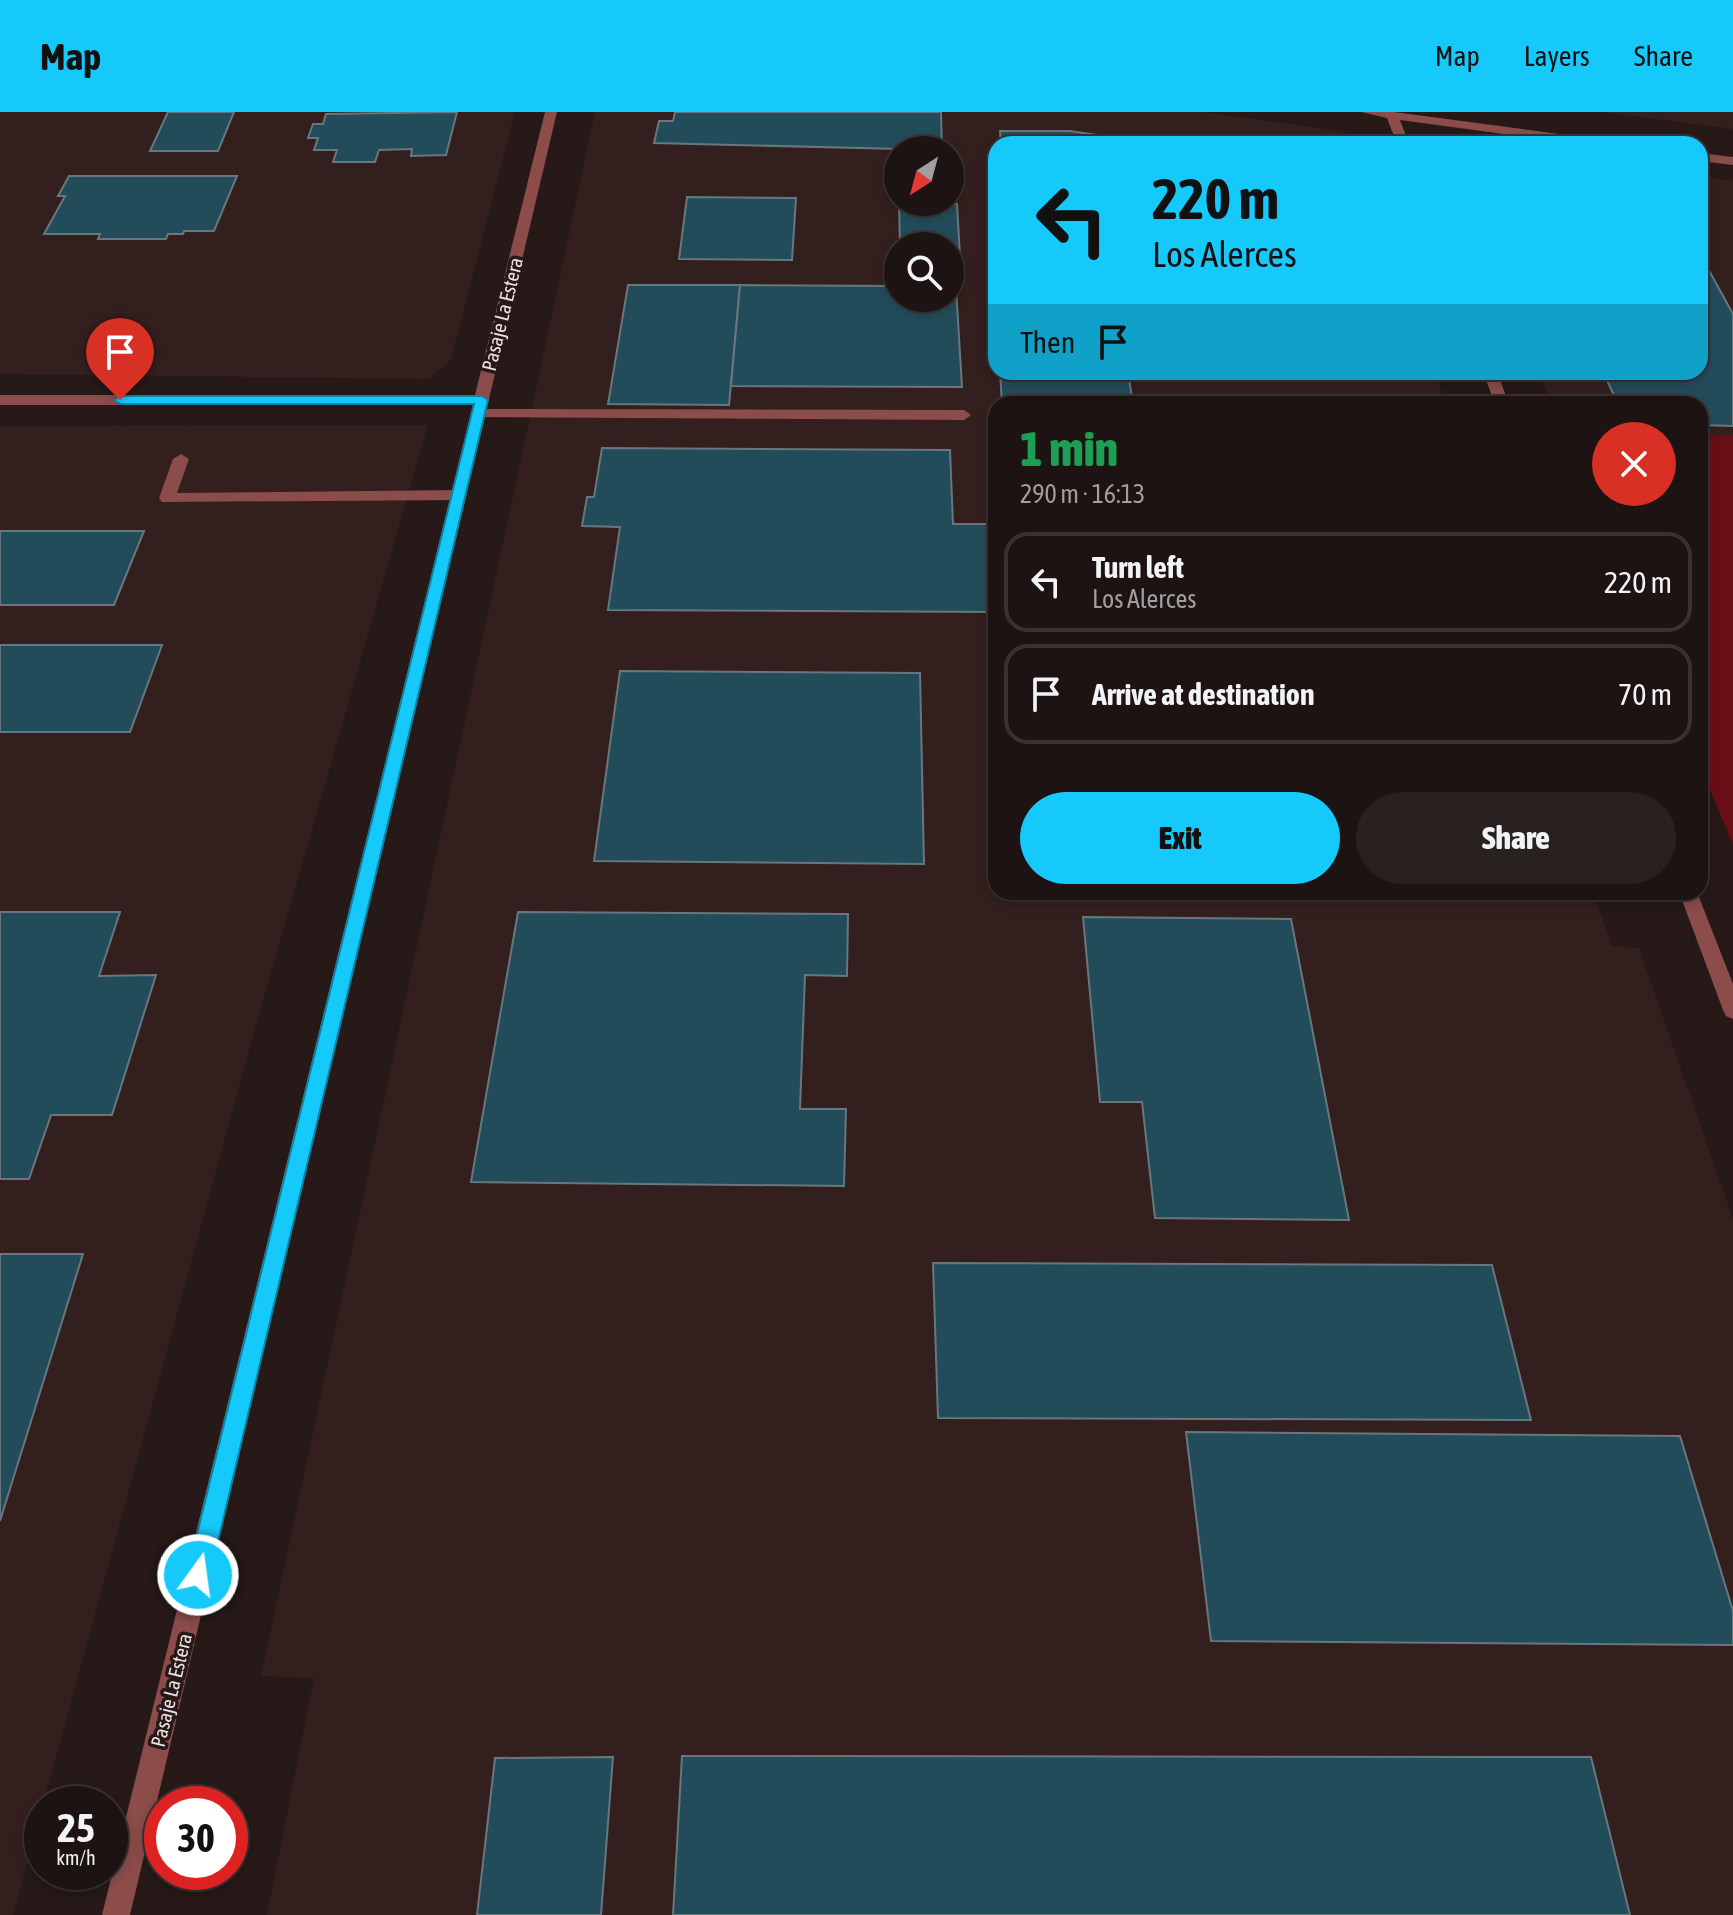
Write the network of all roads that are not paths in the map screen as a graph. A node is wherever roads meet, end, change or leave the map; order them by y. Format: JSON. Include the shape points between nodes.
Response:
{"nodes":[{"id":1,"x":551,"y":112,"type":"edge"},
{"id":2,"x":1367,"y":112,"type":"edge"},
{"id":3,"x":1392,"y":115,"type":"junction"},
{"id":4,"x":1400,"y":136,"type":"edge"},
{"id":5,"x":1546,"y":136,"type":"edge"},
{"id":6,"x":1708,"y":158,"type":"edge"},
{"id":7,"x":1733,"y":161,"type":"edge"},
{"id":8,"x":0,"y":400,"type":"edge"},
{"id":9,"x":480,"y":407,"type":"junction"},
{"id":10,"x":964,"y":415,"type":"dead end"},
{"id":11,"x":181,"y":459,"type":"dead end"},
{"id":12,"x":459,"y":495,"type":"junction"},
{"id":13,"x":1691,"y":900,"type":"edge"},
{"id":14,"x":1733,"y":1010,"type":"edge"},
{"id":15,"x":116,"y":1915,"type":"edge"}],
"edges":[{"from":1,"to":9,"type":"street","name":"Pasaje La Estera"},
{"from":2,"to":3,"type":"street"},
{"from":3,"to":4,"type":"street"},
{"from":3,"to":5,"type":"street"},
{"from":6,"to":7,"type":"street"},
{"from":8,"to":9,"type":"street"},
{"from":9,"to":10,"type":"street"},
{"from":9,"to":12,"type":"street","name":"Pasaje La Estera"},
{"from":11,"to":12,"type":"street","via":[[167,498]]},
{"from":12,"to":15,"type":"street","name":"Pasaje La Estera"},
{"from":13,"to":14,"type":"street"}]}
